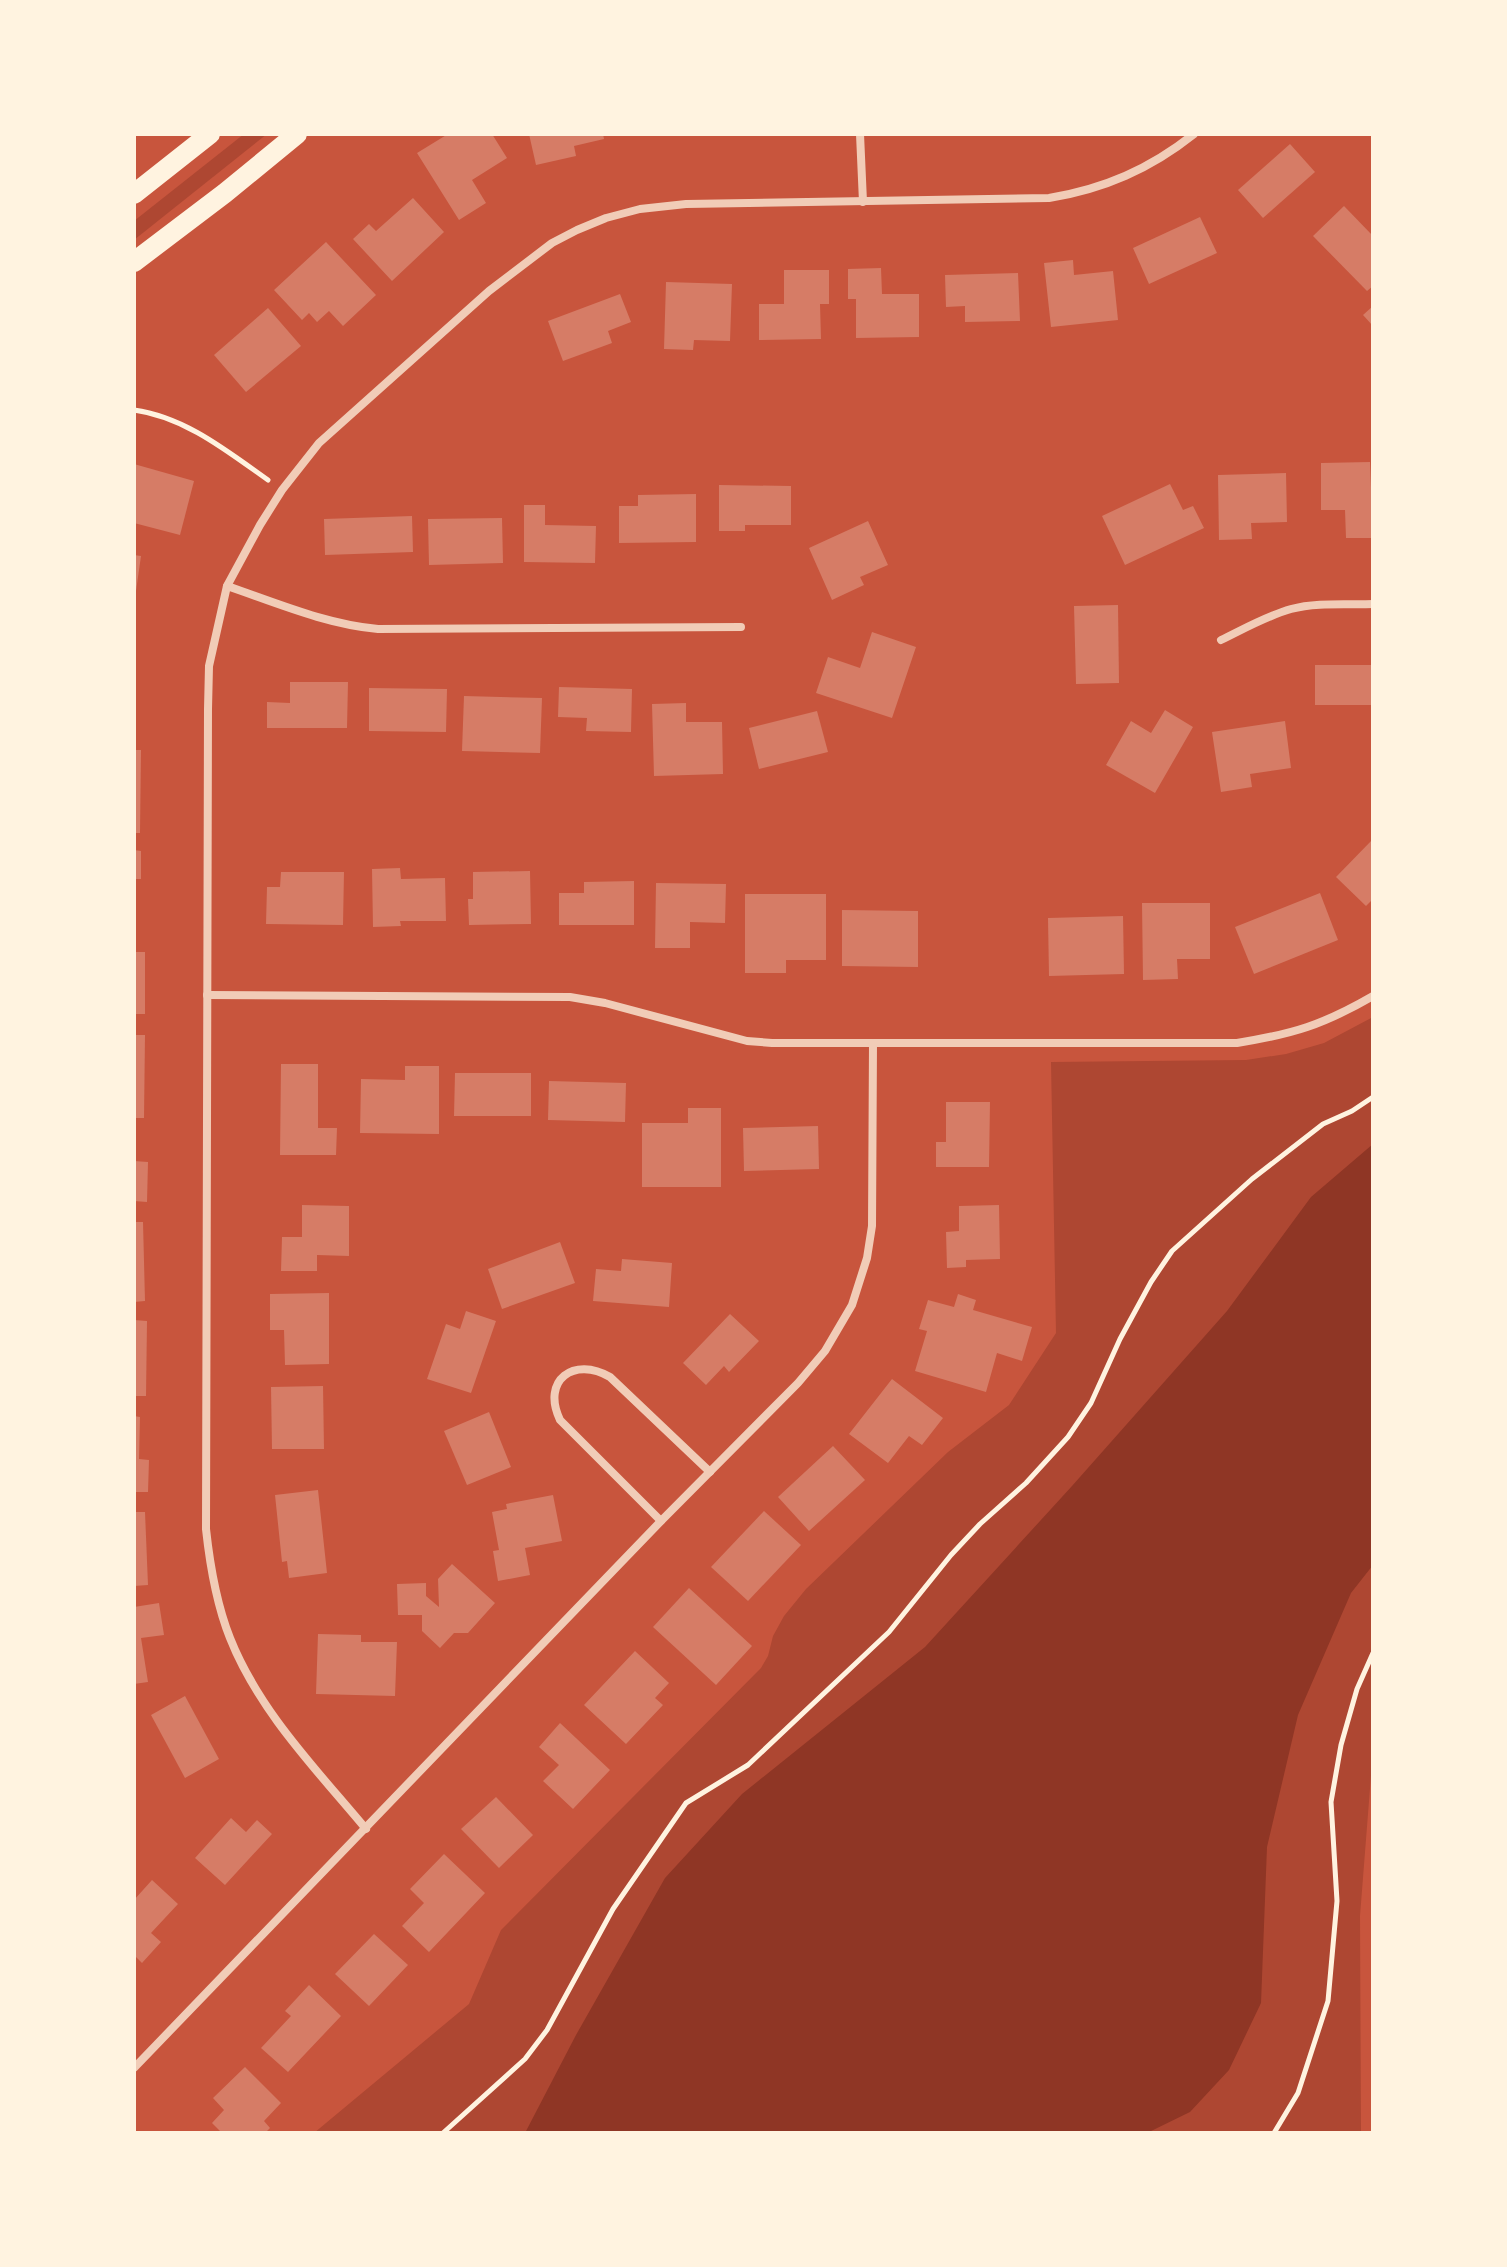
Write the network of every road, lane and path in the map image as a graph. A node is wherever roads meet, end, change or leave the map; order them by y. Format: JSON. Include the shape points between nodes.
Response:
{"nodes":[{"id":1,"x":210,"y":134,"type":"edge"},
{"id":2,"x":297,"y":134,"type":"edge"},
{"id":3,"x":860,"y":134,"type":"edge"},
{"id":4,"x":1194,"y":134,"type":"edge"},
{"id":5,"x":134,"y":194,"type":"edge"},
{"id":6,"x":863,"y":202,"type":"junction"},
{"id":7,"x":134,"y":262,"type":"edge"},
{"id":8,"x":134,"y":410,"type":"edge"},
{"id":9,"x":282,"y":490,"type":"junction"},
{"id":10,"x":227,"y":586,"type":"junction"},
{"id":11,"x":1373,"y":604,"type":"edge"},
{"id":12,"x":741,"y":627,"type":"dead end"},
{"id":13,"x":1221,"y":640,"type":"dead end"},
{"id":14,"x":207,"y":995,"type":"junction"},
{"id":15,"x":1373,"y":996,"type":"edge"},
{"id":16,"x":873,"y":1043,"type":"junction"},
{"id":17,"x":1373,"y":1097,"type":"edge"},
{"id":18,"x":710,"y":1472,"type":"junction"},
{"id":19,"x":661,"y":1521,"type":"junction"},
{"id":20,"x":1373,"y":1653,"type":"edge"},
{"id":21,"x":366,"y":1829,"type":"junction"},
{"id":22,"x":134,"y":2068,"type":"edge"},
{"id":23,"x":443,"y":2133,"type":"edge"},
{"id":24,"x":1274,"y":2133,"type":"edge"}],
"edges":[{"from":1,"to":5,"type":"main road"},
{"from":2,"to":7,"type":"main road"},
{"from":3,"to":6,"type":"street"},
{"from":4,"to":6,"type":"street","via":[[1131,175],[1074,194]]},
{"from":6,"to":9,"type":"street","via":[[661,205],[577,230],[489,291],[319,443]]},
{"from":8,"to":9,"type":"path","via":[[176,420]]},
{"from":9,"to":10,"type":"street"},
{"from":10,"to":12,"type":"street","via":[[327,621],[378,629]]},
{"from":10,"to":14,"type":"street","via":[[209,666]]},
{"from":11,"to":13,"type":"street","via":[[1291,609]]},
{"from":14,"to":16,"type":"street","via":[[570,997],[747,1041]]},
{"from":14,"to":21,"type":"street","via":[[210,1567],[244,1669],[277,1721]]},
{"from":15,"to":16,"type":"street","via":[[1321,1023],[1237,1043]]},
{"from":16,"to":18,"type":"street","via":[[872,1226],[860,1284],[825,1351]]},
{"from":17,"to":23,"type":"path","via":[[1323,1124],[1172,1251],[1068,1437],[951,1555],[889,1632],[748,1765],[686,1803],[613,1909],[547,2030],[525,2059]]},
{"from":18,"to":19,"type":"street"},
{"from":18,"to":19,"type":"street","via":[[610,1377],[585,1368],[561,1380],[553,1392],[560,1420]]},
{"from":19,"to":21,"type":"street"},
{"from":20,"to":24,"type":"path","via":[[1341,1745],[1331,1802],[1337,1901],[1328,2001],[1298,2093]]},
{"from":21,"to":22,"type":"street"}]}
